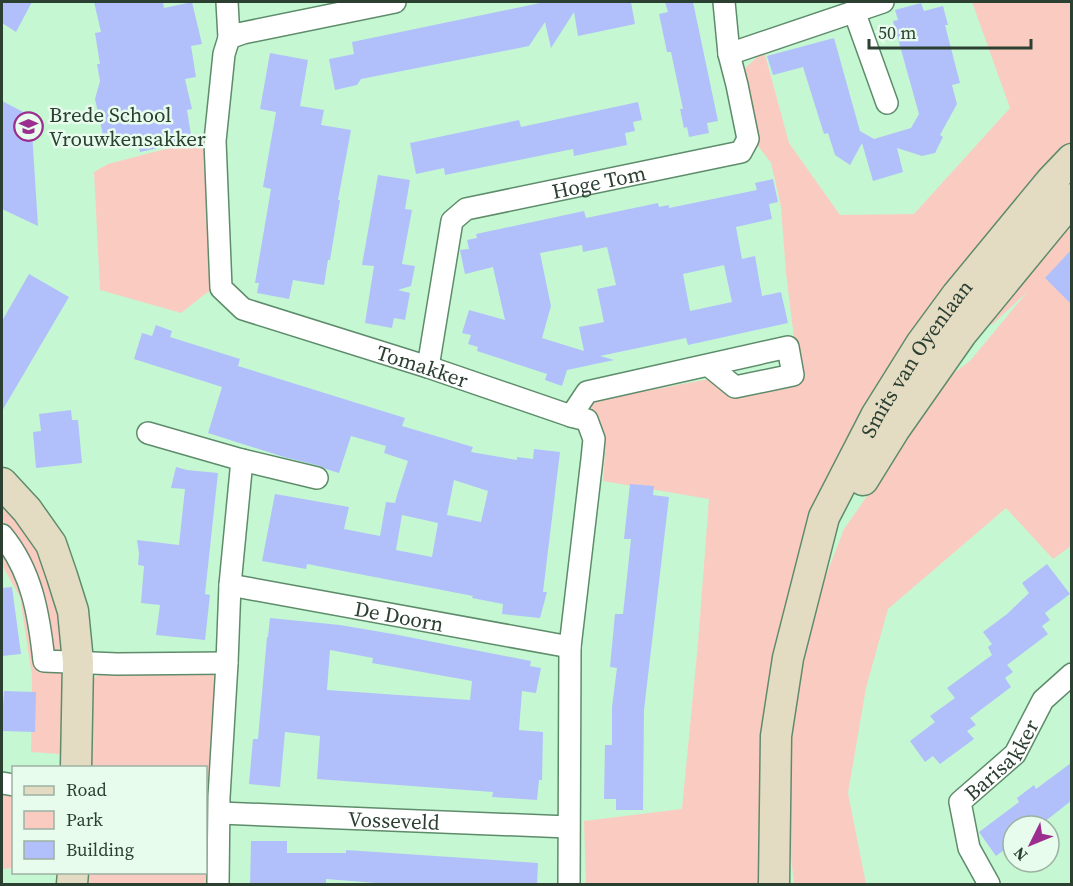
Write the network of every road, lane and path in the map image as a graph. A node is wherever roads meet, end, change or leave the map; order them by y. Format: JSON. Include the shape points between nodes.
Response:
{"nodes":[{"id":1,"x":227,"y":2,"type":"edge"},
{"id":2,"x":395,"y":2,"type":"edge"},
{"id":3,"x":724,"y":2,"type":"edge"},
{"id":4,"x":883,"y":2,"type":"edge"},
{"id":5,"x":854,"y":11,"type":"junction"},
{"id":6,"x":229,"y":38,"type":"junction"},
{"id":7,"x":729,"y":54,"type":"junction"},
{"id":8,"x":887,"y":103,"type":"dead end"},
{"id":9,"x":1071,"y":159,"type":"edge"},
{"id":10,"x":1071,"y":198,"type":"edge"},
{"id":11,"x":708,"y":365,"type":"dead end"},
{"id":12,"x":428,"y":367,"type":"junction"},
{"id":13,"x":571,"y":416,"type":"junction"},
{"id":14,"x":148,"y":433,"type":"dead end"},
{"id":15,"x":242,"y":460,"type":"junction"},
{"id":16,"x":317,"y":478,"type":"dead end"},
{"id":17,"x":2,"y":483,"type":"edge"},
{"id":18,"x":2,"y":535,"type":"edge"},
{"id":19,"x":807,"y":582,"type":"junction"},
{"id":20,"x":230,"y":585,"type":"junction"},
{"id":21,"x":570,"y":647,"type":"junction"},
{"id":22,"x":78,"y":662,"type":"junction"},
{"id":23,"x":227,"y":663,"type":"junction"},
{"id":24,"x":1071,"y":674,"type":"edge"},
{"id":25,"x":76,"y":766,"type":"edge"},
{"id":26,"x":220,"y":813,"type":"junction"},
{"id":27,"x":568,"y":827,"type":"junction"},
{"id":28,"x":776,"y":881,"type":"edge"},
{"id":29,"x":218,"y":885,"type":"edge"},
{"id":30,"x":569,"y":885,"type":"edge"},
{"id":31,"x":989,"y":885,"type":"edge"}],
"edges":[{"from":1,"to":6,"type":"street","name":"Tomakker"},
{"from":2,"to":6,"type":"street"},
{"from":3,"to":7,"type":"street","name":"Hoge Tom"},
{"from":4,"to":5,"type":"street"},
{"from":5,"to":7,"type":"street"},
{"from":5,"to":8,"type":"street"},
{"from":6,"to":12,"type":"street","name":"Tomakker","via":[[215,141],[221,288],[243,309]]},
{"from":7,"to":12,"type":"street","name":"Hoge Tom","via":[[748,140],[741,152],[466,209],[452,221]]},
{"from":9,"to":19,"type":"main road","name":"Smits van Oyenlaan","via":[[957,295],[876,416],[824,518]]},
{"from":10,"to":19,"type":"main road","name":"Smits van Oyenlaan","via":[[972,319],[894,430],[855,492]]},
{"from":11,"to":13,"type":"street","via":[[587,392]]},
{"from":12,"to":13,"type":"street","name":"Tomakker"},
{"from":13,"to":21,"type":"street","name":"Tomakker","via":[[587,420],[594,439]]},
{"from":14,"to":15,"type":"street"},
{"from":15,"to":16,"type":"street"},
{"from":15,"to":20,"type":"street"},
{"from":17,"to":22,"type":"main road","via":[[51,544],[73,611]]},
{"from":18,"to":22,"type":"street","via":[[31,584],[44,661]]},
{"from":19,"to":28,"type":"main road","name":"Smits van Oyenlaan","via":[[788,658],[776,736]]},
{"from":20,"to":21,"type":"street","name":"De Doorn"},
{"from":20,"to":23,"type":"street"},
{"from":21,"to":27,"type":"street","name":"Tomakker"},
{"from":22,"to":23,"type":"street"},
{"from":22,"to":25,"type":"main road"},
{"from":23,"to":26,"type":"street"},
{"from":24,"to":31,"type":"street","name":"Barisakker","via":[[1043,700],[1015,754],[960,802],[969,848]]},
{"from":26,"to":27,"type":"street","name":"Vosseveld"},
{"from":26,"to":29,"type":"street"},
{"from":27,"to":30,"type":"street","name":"Tomakker"}]}
